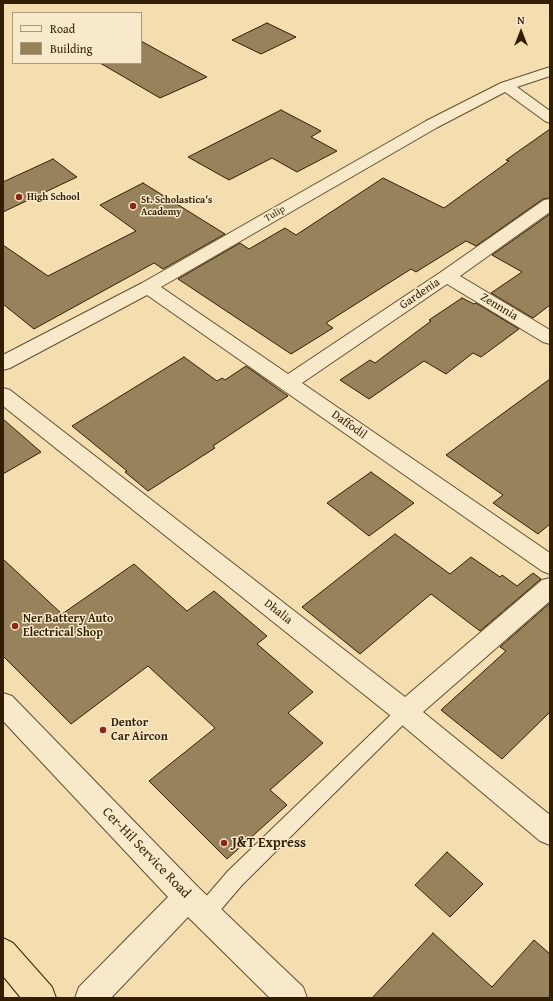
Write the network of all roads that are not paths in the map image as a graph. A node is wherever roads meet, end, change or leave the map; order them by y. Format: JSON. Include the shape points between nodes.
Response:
{"nodes":[{"id":1,"x":550,"y":71,"type":"edge"},
{"id":2,"x":506,"y":86,"type":"junction"},
{"id":3,"x":550,"y":118,"type":"edge"},
{"id":4,"x":550,"y":204,"type":"edge"},
{"id":5,"x":447,"y":276,"type":"junction"},
{"id":6,"x":148,"y":287,"type":"junction"},
{"id":7,"x":550,"y":338,"type":"edge"},
{"id":8,"x":3,"y":363,"type":"edge"},
{"id":9,"x":288,"y":383,"type":"junction"},
{"id":10,"x":3,"y":395,"type":"edge"},
{"id":11,"x":550,"y":565,"type":"edge"},
{"id":12,"x":550,"y":587,"type":"edge"},
{"id":13,"x":3,"y":704,"type":"edge"},
{"id":14,"x":405,"y":712,"type":"junction"},
{"id":15,"x":550,"y":832,"type":"edge"},
{"id":16,"x":197,"y":905,"type":"junction"},
{"id":17,"x":3,"y":953,"type":"edge"},
{"id":18,"x":41,"y":998,"type":"edge"},
{"id":19,"x":90,"y":998,"type":"edge"},
{"id":20,"x":292,"y":998,"type":"edge"}],
"edges":[{"from":1,"to":2,"type":"street","name":"Tulip"},
{"from":2,"to":3,"type":"street"},
{"from":2,"to":6,"type":"street","name":"Tulip","via":[[432,124]]},
{"from":4,"to":5,"type":"street","name":"Gardenia"},
{"from":5,"to":7,"type":"street","name":"Zennnia"},
{"from":5,"to":9,"type":"street","name":"Gardenia"},
{"from":6,"to":8,"type":"street","name":"Tulip"},
{"from":6,"to":9,"type":"street","name":"Daffodil"},
{"from":9,"to":11,"type":"street","name":"Daffodil"},
{"from":10,"to":14,"type":"street","name":"Dhalia"},
{"from":12,"to":14,"type":"street"},
{"from":13,"to":16,"type":"street","name":"Cer-Hil Service Road"},
{"from":14,"to":15,"type":"street","name":"Dhalia"},
{"from":14,"to":16,"type":"lane","via":[[235,878]]},
{"from":16,"to":19,"type":"street"},
{"from":16,"to":20,"type":"street","name":"Cer-Hil Service Road"},
{"from":17,"to":18,"type":"highway"}]}
